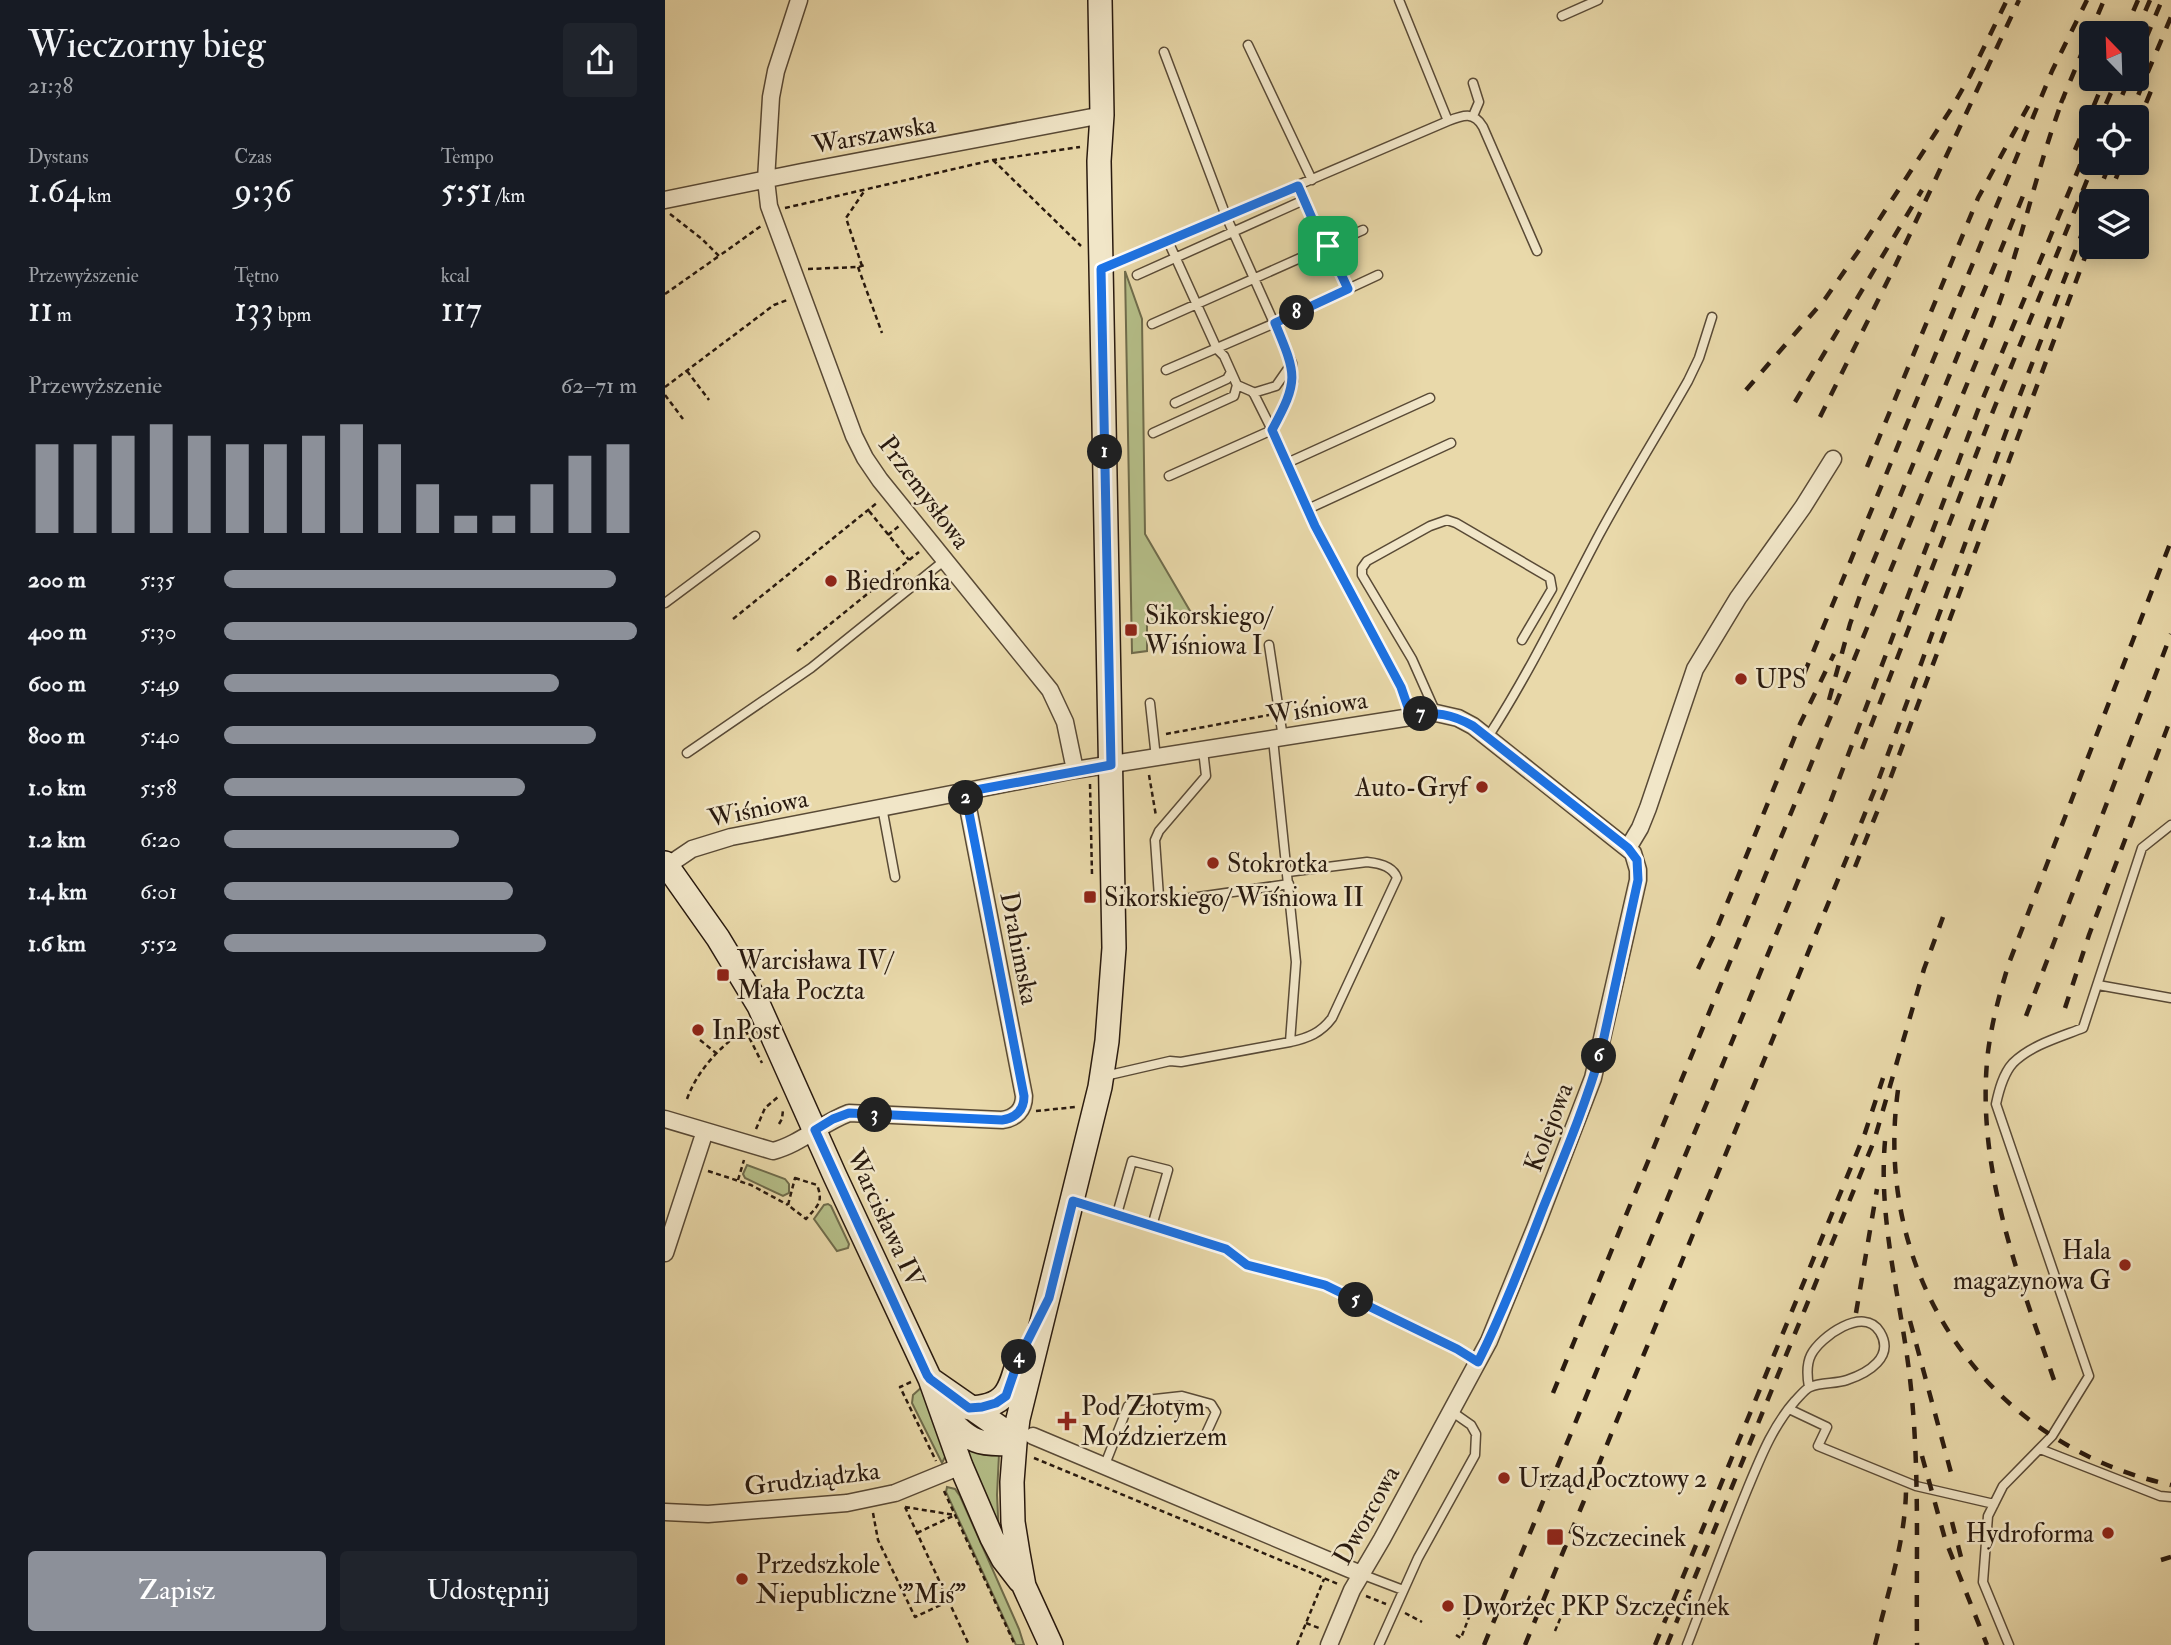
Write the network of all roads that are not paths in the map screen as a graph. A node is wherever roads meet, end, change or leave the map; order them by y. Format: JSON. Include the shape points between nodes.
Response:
{"nodes":[{"id":1,"x":799,"y":0,"type":"edge"},
{"id":2,"x":1091,"y":0,"type":"edge"},
{"id":3,"x":1100,"y":0,"type":"edge"},
{"id":4,"x":1399,"y":0,"type":"edge"},
{"id":5,"x":1598,"y":0,"type":"edge"},
{"id":6,"x":1562,"y":16,"type":"dead end"},
{"id":7,"x":1248,"y":45,"type":"dead end"},
{"id":8,"x":1164,"y":52,"type":"dead end"},
{"id":9,"x":1473,"y":83,"type":"dead end"},
{"id":10,"x":1473,"y":116,"type":"junction"},
{"id":11,"x":1092,"y":117,"type":"junction"},
{"id":12,"x":1448,"y":121,"type":"junction"},
{"id":13,"x":1097,"y":153,"type":"junction"},
{"id":14,"x":766,"y":180,"type":"junction"},
{"id":15,"x":1313,"y":180,"type":"junction"},
{"id":16,"x":1298,"y":186,"type":"junction"},
{"id":17,"x":665,"y":200,"type":"edge"},
{"id":18,"x":1304,"y":200,"type":"junction"},
{"id":19,"x":1226,"y":216,"type":"junction"},
{"id":20,"x":1363,"y":230,"type":"dead end"},
{"id":21,"x":1233,"y":231,"type":"junction"},
{"id":22,"x":1168,"y":241,"type":"junction"},
{"id":23,"x":1326,"y":247,"type":"junction"},
{"id":24,"x":1537,"y":251,"type":"dead end"},
{"id":25,"x":1175,"y":257,"type":"junction"},
{"id":26,"x":1101,"y":269,"type":"junction"},
{"id":27,"x":1137,"y":275,"type":"dead end"},
{"id":28,"x":1378,"y":275,"type":"dead end"},
{"id":29,"x":1255,"y":278,"type":"junction"},
{"id":30,"x":1348,"y":289,"type":"junction"},
{"id":31,"x":1195,"y":304,"type":"junction"},
{"id":32,"x":1712,"y":317,"type":"dead end"},
{"id":33,"x":1275,"y":323,"type":"junction"},
{"id":34,"x":1151,"y":324,"type":"dead end"},
{"id":35,"x":1216,"y":349,"type":"junction"},
{"id":36,"x":1292,"y":363,"type":"junction"},
{"id":37,"x":1166,"y":370,"type":"dead end"},
{"id":38,"x":1231,"y":372,"type":"junction"},
{"id":39,"x":1237,"y":385,"type":"junction"},
{"id":40,"x":1253,"y":393,"type":"junction"},
{"id":41,"x":1430,"y":398,"type":"dead end"},
{"id":42,"x":1175,"y":403,"type":"dead end"},
{"id":43,"x":1272,"y":430,"type":"junction"},
{"id":44,"x":1153,"y":433,"type":"dead end"},
{"id":45,"x":1451,"y":443,"type":"dead end"},
{"id":46,"x":1833,"y":460,"type":"dead end"},
{"id":47,"x":1287,"y":463,"type":"junction"},
{"id":48,"x":1168,"y":476,"type":"dead end"},
{"id":49,"x":1307,"y":509,"type":"junction"},
{"id":50,"x":755,"y":536,"type":"dead end"},
{"id":51,"x":945,"y":560,"type":"junction"},
{"id":52,"x":665,"y":603,"type":"edge"},
{"id":53,"x":1522,"y":639,"type":"dead end"},
{"id":54,"x":1269,"y":645,"type":"dead end"},
{"id":55,"x":1150,"y":703,"type":"dead end"},
{"id":56,"x":1436,"y":713,"type":"junction"},
{"id":57,"x":1411,"y":716,"type":"junction"},
{"id":58,"x":1488,"y":737,"type":"junction"},
{"id":59,"x":1278,"y":738,"type":"junction"},
{"id":60,"x":1203,"y":750,"type":"junction"},
{"id":61,"x":687,"y":753,"type":"dead end"},
{"id":62,"x":1153,"y":757,"type":"junction"},
{"id":63,"x":1111,"y":765,"type":"junction"},
{"id":64,"x":1075,"y":770,"type":"junction"},
{"id":65,"x":965,"y":792,"type":"junction"},
{"id":66,"x":882,"y":807,"type":"junction"},
{"id":67,"x":2171,"y":825,"type":"edge"},
{"id":68,"x":1628,"y":848,"type":"junction"},
{"id":69,"x":666,"y":865,"type":"edge"},
{"id":70,"x":1288,"y":872,"type":"junction"},
{"id":71,"x":895,"y":877,"type":"dead end"},
{"id":72,"x":1289,"y":884,"type":"junction"},
{"id":73,"x":2098,"y":985,"type":"junction"},
{"id":74,"x":2171,"y":998,"type":"edge"},
{"id":75,"x":1290,"y":1042,"type":"junction"},
{"id":76,"x":1102,"y":1076,"type":"junction"},
{"id":77,"x":665,"y":1119,"type":"edge"},
{"id":78,"x":815,"y":1130,"type":"junction"},
{"id":79,"x":705,"y":1131,"type":"junction"},
{"id":80,"x":1073,"y":1201,"type":"junction"},
{"id":81,"x":1117,"y":1214,"type":"junction"},
{"id":82,"x":1152,"y":1226,"type":"junction"},
{"id":83,"x":665,"y":1253,"type":"edge"},
{"id":84,"x":1049,"y":1298,"type":"junction"},
{"id":85,"x":1478,"y":1362,"type":"junction"},
{"id":86,"x":930,"y":1379,"type":"junction"},
{"id":87,"x":1809,"y":1387,"type":"junction"},
{"id":88,"x":969,"y":1408,"type":"junction"},
{"id":89,"x":1789,"y":1409,"type":"junction"},
{"id":90,"x":941,"y":1411,"type":"junction"},
{"id":91,"x":1451,"y":1411,"type":"junction"},
{"id":92,"x":1205,"y":1436,"type":"dead end"},
{"id":93,"x":1026,"y":1445,"type":"junction"},
{"id":94,"x":2040,"y":1449,"type":"junction"},
{"id":95,"x":1104,"y":1467,"type":"junction"},
{"id":96,"x":948,"y":1475,"type":"junction"},
{"id":97,"x":2171,"y":1497,"type":"edge"},
{"id":98,"x":1994,"y":1504,"type":"junction"},
{"id":99,"x":665,"y":1512,"type":"edge"},
{"id":100,"x":1361,"y":1574,"type":"junction"},
{"id":101,"x":1024,"y":1586,"type":"junction"},
{"id":102,"x":1402,"y":1590,"type":"junction"},
{"id":103,"x":1046,"y":1640,"type":"edge"},
{"id":104,"x":1329,"y":1645,"type":"edge"},
{"id":105,"x":1379,"y":1645,"type":"edge"},
{"id":106,"x":1687,"y":1645,"type":"edge"},
{"id":107,"x":2008,"y":1645,"type":"edge"}],
"edges":[{"from":1,"to":14,"type":"street","name":"Przemysłowa","via":[[772,88]]},
{"from":2,"to":11,"type":"street"},
{"from":3,"to":13,"type":"street","via":[[1102,114]]},
{"from":4,"to":12,"type":"lane"},
{"from":5,"to":6,"type":"lane"},
{"from":7,"to":15,"type":"lane"},
{"from":8,"to":19,"type":"lane"},
{"from":9,"to":10,"type":"lane","via":[[1479,102]]},
{"from":10,"to":12,"type":"lane"},
{"from":10,"to":24,"type":"lane","via":[[1483,127]]},
{"from":11,"to":13,"type":"street"},
{"from":11,"to":14,"type":"street","name":"Warszawska"},
{"from":12,"to":15,"type":"lane"},
{"from":13,"to":26,"type":"street"},
{"from":14,"to":17,"type":"street","name":"Warszawska"},
{"from":14,"to":51,"type":"street","name":"Przemysłowa","via":[[769,206],[859,448]]},
{"from":15,"to":16,"type":"lane"},
{"from":16,"to":18,"type":"lane"},
{"from":16,"to":19,"type":"lane"},
{"from":18,"to":21,"type":"lane"},
{"from":18,"to":23,"type":"lane"},
{"from":19,"to":21,"type":"lane"},
{"from":19,"to":22,"type":"lane"},
{"from":20,"to":23,"type":"lane"},
{"from":21,"to":25,"type":"lane"},
{"from":21,"to":29,"type":"lane"},
{"from":22,"to":25,"type":"lane"},
{"from":22,"to":26,"type":"lane"},
{"from":23,"to":29,"type":"lane"},
{"from":23,"to":30,"type":"lane"},
{"from":25,"to":27,"type":"lane"},
{"from":25,"to":31,"type":"lane"},
{"from":26,"to":63,"type":"street"},
{"from":28,"to":30,"type":"lane"},
{"from":29,"to":31,"type":"lane"},
{"from":29,"to":33,"type":"lane"},
{"from":30,"to":33,"type":"lane"},
{"from":31,"to":34,"type":"lane"},
{"from":31,"to":35,"type":"lane"},
{"from":32,"to":58,"type":"lane","via":[[1688,381]]},
{"from":33,"to":35,"type":"lane"},
{"from":33,"to":36,"type":"lane"},
{"from":35,"to":37,"type":"lane"},
{"from":35,"to":38,"type":"lane"},
{"from":36,"to":40,"type":"lane","via":[[1276,386]]},
{"from":36,"to":43,"type":"lane","via":[[1293,381]]},
{"from":38,"to":39,"type":"lane"},
{"from":38,"to":42,"type":"lane","via":[[1227,379]]},
{"from":39,"to":40,"type":"lane"},
{"from":39,"to":44,"type":"lane","via":[[1234,396]]},
{"from":40,"to":43,"type":"lane"},
{"from":41,"to":47,"type":"lane"},
{"from":43,"to":47,"type":"lane"},
{"from":43,"to":48,"type":"lane"},
{"from":45,"to":49,"type":"lane"},
{"from":46,"to":68,"type":"street","via":[[1695,669],[1648,808]]},
{"from":47,"to":49,"type":"lane"},
{"from":49,"to":57,"type":"lane","via":[[1401,687]]},
{"from":50,"to":52,"type":"lane"},
{"from":51,"to":61,"type":"lane","via":[[811,668]]},
{"from":51,"to":64,"type":"street","name":"Przemysłowa","via":[[1049,690],[1065,722]]},
{"from":53,"to":56,"type":"lane","via":[[1552,589],[1551,578],[1456,523],[1447,520],[1430,526],[1363,564],[1362,575],[1412,659]]},
{"from":54,"to":59,"type":"lane","via":[[1280,713]]},
{"from":55,"to":62,"type":"lane"},
{"from":56,"to":57,"type":"street","name":"Wiśniowa"},
{"from":56,"to":58,"type":"street","name":"Wiśniowa","via":[[1458,718]]},
{"from":57,"to":59,"type":"street","name":"Wiśniowa"},
{"from":58,"to":68,"type":"street","name":"Wiśniowa"},
{"from":59,"to":60,"type":"street","name":"Wiśniowa"},
{"from":59,"to":70,"type":"lane"},
{"from":60,"to":62,"type":"street","name":"Wiśniowa"},
{"from":60,"to":72,"type":"lane","via":[[1206,776],[1155,840],[1162,900]]},
{"from":62,"to":63,"type":"street","name":"Wiśniowa"},
{"from":63,"to":64,"type":"street","name":"Wiśniowa"},
{"from":63,"to":76,"type":"street","via":[[1114,948]]},
{"from":64,"to":65,"type":"street","name":"Wiśniowa"},
{"from":65,"to":66,"type":"street","name":"Wiśniowa"},
{"from":65,"to":78,"type":"street","name":"Drahimska","via":[[1023,1104],[1018,1114],[1002,1120],[849,1113]]},
{"from":66,"to":69,"type":"street","name":"Wiśniowa","via":[[717,840]]},
{"from":66,"to":71,"type":"lane"},
{"from":67,"to":73,"type":"lane","via":[[2142,848]]},
{"from":68,"to":85,"type":"street","name":"Kolejowa","via":[[1637,860],[1638,880],[1593,1078]]},
{"from":69,"to":78,"type":"street","name":"Warcisława IV","via":[[740,972]]},
{"from":70,"to":72,"type":"lane"},
{"from":70,"to":75,"type":"lane","via":[[1367,862],[1393,870],[1397,878],[1332,1018],[1317,1033]]},
{"from":72,"to":75,"type":"lane","via":[[1296,961]]},
{"from":73,"to":74,"type":"lane"},
{"from":73,"to":94,"type":"lane","via":[[2083,1028],[2012,1064],[1996,1104],[2089,1376]]},
{"from":75,"to":76,"type":"lane"},
{"from":76,"to":80,"type":"street"},
{"from":77,"to":79,"type":"street"},
{"from":78,"to":79,"type":"street","via":[[773,1151]]},
{"from":78,"to":86,"type":"street","name":"Warcisława IV"},
{"from":79,"to":83,"type":"street"},
{"from":80,"to":81,"type":"lane"},
{"from":80,"to":84,"type":"street"},
{"from":81,"to":82,"type":"lane"},
{"from":81,"to":82,"type":"lane","via":[[1132,1161],[1168,1170]]},
{"from":82,"to":85,"type":"lane","via":[[1226,1249],[1247,1265],[1325,1285]]},
{"from":84,"to":88,"type":"street","via":[[1006,1396],[996,1403]]},
{"from":84,"to":93,"type":"street","via":[[1019,1419]]},
{"from":85,"to":91,"type":"street","name":"Kolejowa"},
{"from":86,"to":88,"type":"street","name":"Warcisława IV"},
{"from":86,"to":90,"type":"street","name":"Warcisława IV"},
{"from":87,"to":87,"type":"lane","via":[[1847,1380],[1881,1361],[1884,1351],[1876,1326],[1854,1322],[1832,1333],[1811,1356]]},
{"from":87,"to":89,"type":"lane"},
{"from":88,"to":93,"type":"street","name":"Warcisława IV"},
{"from":89,"to":98,"type":"lane","via":[[1827,1427],[1818,1446],[1916,1486]]},
{"from":89,"to":106,"type":"lane","via":[[1760,1460]]},
{"from":90,"to":93,"type":"street","name":"Warcisława IV","via":[[979,1442]]},
{"from":90,"to":96,"type":"street","name":"Warcisława IV"},
{"from":91,"to":100,"type":"street","name":"Dworcowa"},
{"from":91,"to":102,"type":"lane","via":[[1476,1434],[1475,1455]]},
{"from":92,"to":95,"type":"lane","via":[[1216,1412],[1211,1404],[1182,1396],[1137,1401],[1128,1406]]},
{"from":93,"to":95,"type":"street","name":"Warcisława IV"},
{"from":93,"to":101,"type":"street","via":[[1012,1482],[1013,1522]]},
{"from":94,"to":97,"type":"lane"},
{"from":94,"to":98,"type":"lane","via":[[2003,1486]]},
{"from":95,"to":100,"type":"street","name":"Warcisława IV"},
{"from":96,"to":99,"type":"street","name":"Grudziądzka","via":[[847,1503],[708,1514]]},
{"from":96,"to":101,"type":"street","name":"Warcisława IV"},
{"from":98,"to":107,"type":"lane","via":[[1983,1582]]},
{"from":100,"to":102,"type":"lane"},
{"from":100,"to":104,"type":"street","name":"Dworcowa"},
{"from":101,"to":103,"type":"street"},
{"from":102,"to":105,"type":"lane"}]}
